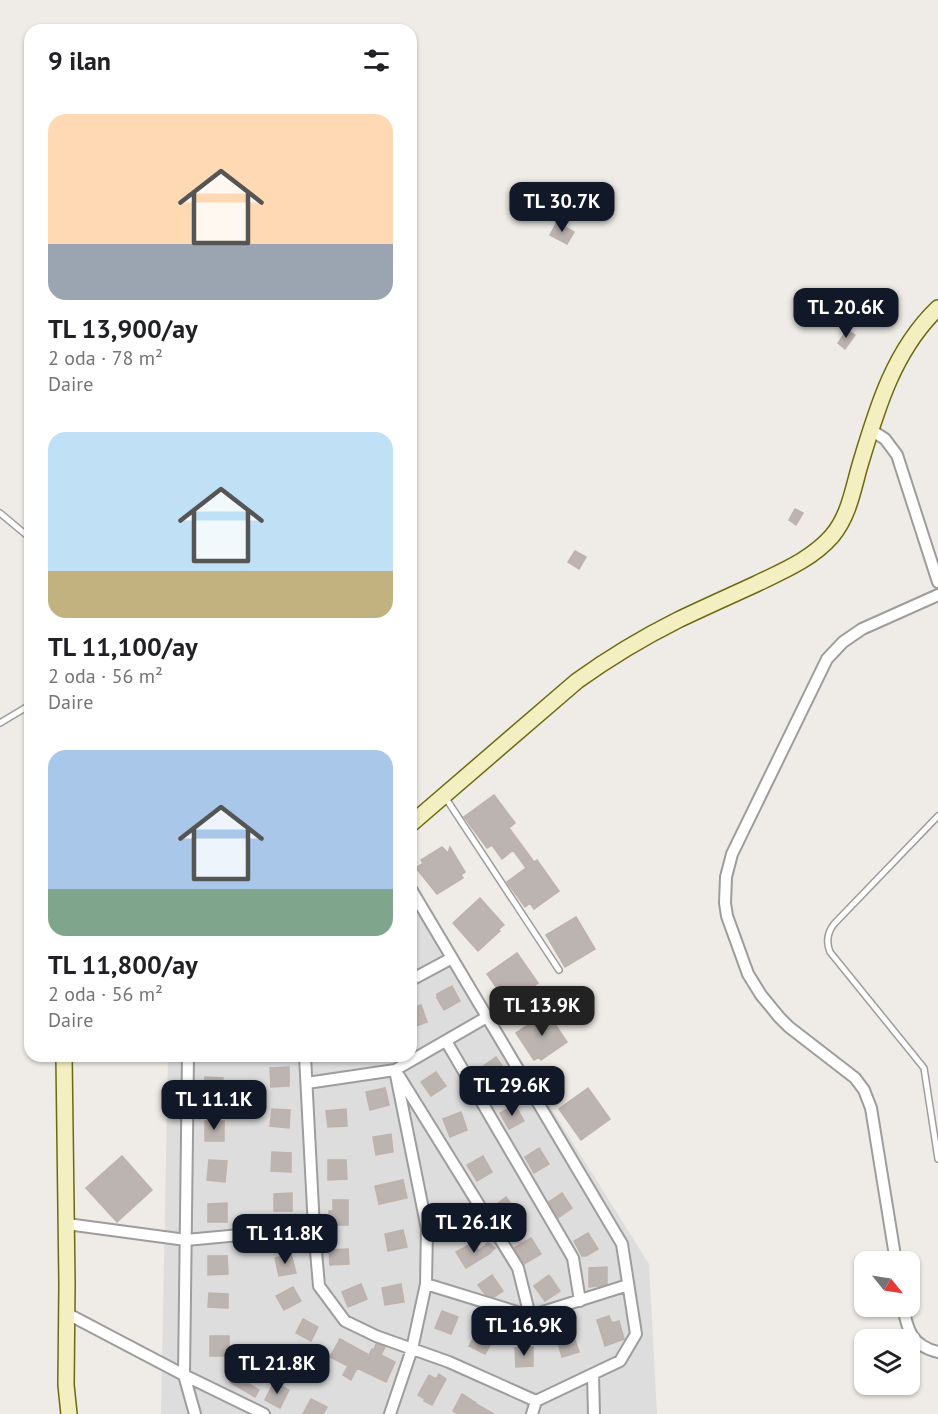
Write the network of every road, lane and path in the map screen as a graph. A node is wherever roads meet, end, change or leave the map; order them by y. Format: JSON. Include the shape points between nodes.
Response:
{"nodes":[{"id":1,"x":938,"y":308,"type":"edge"},
{"id":2,"x":871,"y":430,"type":"junction"},
{"id":3,"x":0,"y":513,"type":"edge"},
{"id":4,"x":24,"y":533,"type":"edge"},
{"id":5,"x":938,"y":582,"type":"edge"},
{"id":6,"x":938,"y":595,"type":"edge"},
{"id":7,"x":24,"y":709,"type":"edge"},
{"id":8,"x":0,"y":723,"type":"edge"},
{"id":9,"x":444,"y":796,"type":"junction"},
{"id":10,"x":938,"y":816,"type":"edge"},
{"id":11,"x":417,"y":819,"type":"edge"},
{"id":12,"x":417,"y":899,"type":"edge"},
{"id":13,"x":452,"y":958,"type":"junction"},
{"id":14,"x":560,"y":970,"type":"dead end"},
{"id":15,"x":417,"y":977,"type":"edge"},
{"id":16,"x":487,"y":1017,"type":"junction"},
{"id":17,"x":446,"y":1041,"type":"junction"},
{"id":18,"x":417,"y":1057,"type":"edge"},
{"id":19,"x":64,"y":1062,"type":"edge"},
{"id":20,"x":188,"y":1062,"type":"edge"},
{"id":21,"x":305,"y":1062,"type":"edge"},
{"id":22,"x":409,"y":1062,"type":"edge"},
{"id":23,"x":395,"y":1070,"type":"junction"},
{"id":24,"x":307,"y":1083,"type":"junction"},
{"id":25,"x":938,"y":1160,"type":"edge"},
{"id":26,"x":67,"y":1224,"type":"junction"},
{"id":27,"x":314,"y":1228,"type":"junction"},
{"id":28,"x":186,"y":1240,"type":"junction"},
{"id":29,"x":894,"y":1251,"type":"edge"},
{"id":30,"x":426,"y":1284,"type":"junction"},
{"id":31,"x":628,"y":1285,"type":"junction"},
{"id":32,"x":580,"y":1301,"type":"junction"},
{"id":33,"x":66,"y":1313,"type":"junction"},
{"id":34,"x":530,"y":1316,"type":"junction"},
{"id":35,"x":905,"y":1317,"type":"edge"},
{"id":36,"x":412,"y":1349,"type":"junction"},
{"id":37,"x":938,"y":1352,"type":"edge"},
{"id":38,"x":594,"y":1374,"type":"junction"},
{"id":39,"x":184,"y":1375,"type":"junction"},
{"id":40,"x":536,"y":1401,"type":"junction"},
{"id":41,"x":69,"y":1414,"type":"edge"},
{"id":42,"x":195,"y":1414,"type":"edge"},
{"id":43,"x":264,"y":1414,"type":"edge"},
{"id":44,"x":390,"y":1414,"type":"edge"},
{"id":45,"x":532,"y":1414,"type":"edge"},
{"id":46,"x":594,"y":1414,"type":"edge"}],
"edges":[{"from":1,"to":2,"type":"street","via":[[900,358]]},
{"from":2,"to":5,"type":"street","via":[[885,439],[897,455]]},
{"from":2,"to":9,"type":"street","via":[[848,509],[822,546],[795,565],[677,621],[603,663]]},
{"from":3,"to":4,"type":"lane"},
{"from":6,"to":29,"type":"street","via":[[861,629],[828,659],[732,854],[725,890],[727,916],[748,974],[761,996],[789,1027],[850,1073],[868,1099]]},
{"from":7,"to":8,"type":"lane"},
{"from":9,"to":11,"type":"street"},
{"from":9,"to":14,"type":"lane"},
{"from":10,"to":25,"type":"lane","via":[[828,933],[830,952],[924,1068]]},
{"from":12,"to":13,"type":"street"},
{"from":13,"to":15,"type":"street"},
{"from":13,"to":16,"type":"street"},
{"from":16,"to":17,"type":"street"},
{"from":16,"to":31,"type":"street","via":[[622,1244]]},
{"from":17,"to":18,"type":"street"},
{"from":17,"to":32,"type":"street","via":[[573,1258]]},
{"from":19,"to":26,"type":"street"},
{"from":20,"to":28,"type":"street"},
{"from":21,"to":24,"type":"street"},
{"from":22,"to":23,"type":"street"},
{"from":23,"to":24,"type":"street"},
{"from":23,"to":30,"type":"street","via":[[427,1229]]},
{"from":23,"to":34,"type":"street","via":[[518,1268]]},
{"from":24,"to":27,"type":"street"},
{"from":26,"to":28,"type":"street"},
{"from":26,"to":33,"type":"street"},
{"from":27,"to":28,"type":"street"},
{"from":27,"to":36,"type":"street","via":[[319,1286],[345,1321]]},
{"from":28,"to":39,"type":"street"},
{"from":30,"to":34,"type":"street"},
{"from":30,"to":36,"type":"street"},
{"from":31,"to":32,"type":"street"},
{"from":31,"to":38,"type":"street","via":[[636,1335],[620,1361]]},
{"from":32,"to":34,"type":"street"},
{"from":33,"to":39,"type":"street"},
{"from":33,"to":41,"type":"street"},
{"from":35,"to":37,"type":"street","via":[[913,1338]]},
{"from":36,"to":40,"type":"street"},
{"from":36,"to":44,"type":"street"},
{"from":38,"to":40,"type":"street"},
{"from":38,"to":46,"type":"street"},
{"from":39,"to":42,"type":"street"},
{"from":39,"to":43,"type":"street"},
{"from":40,"to":45,"type":"street"}]}
